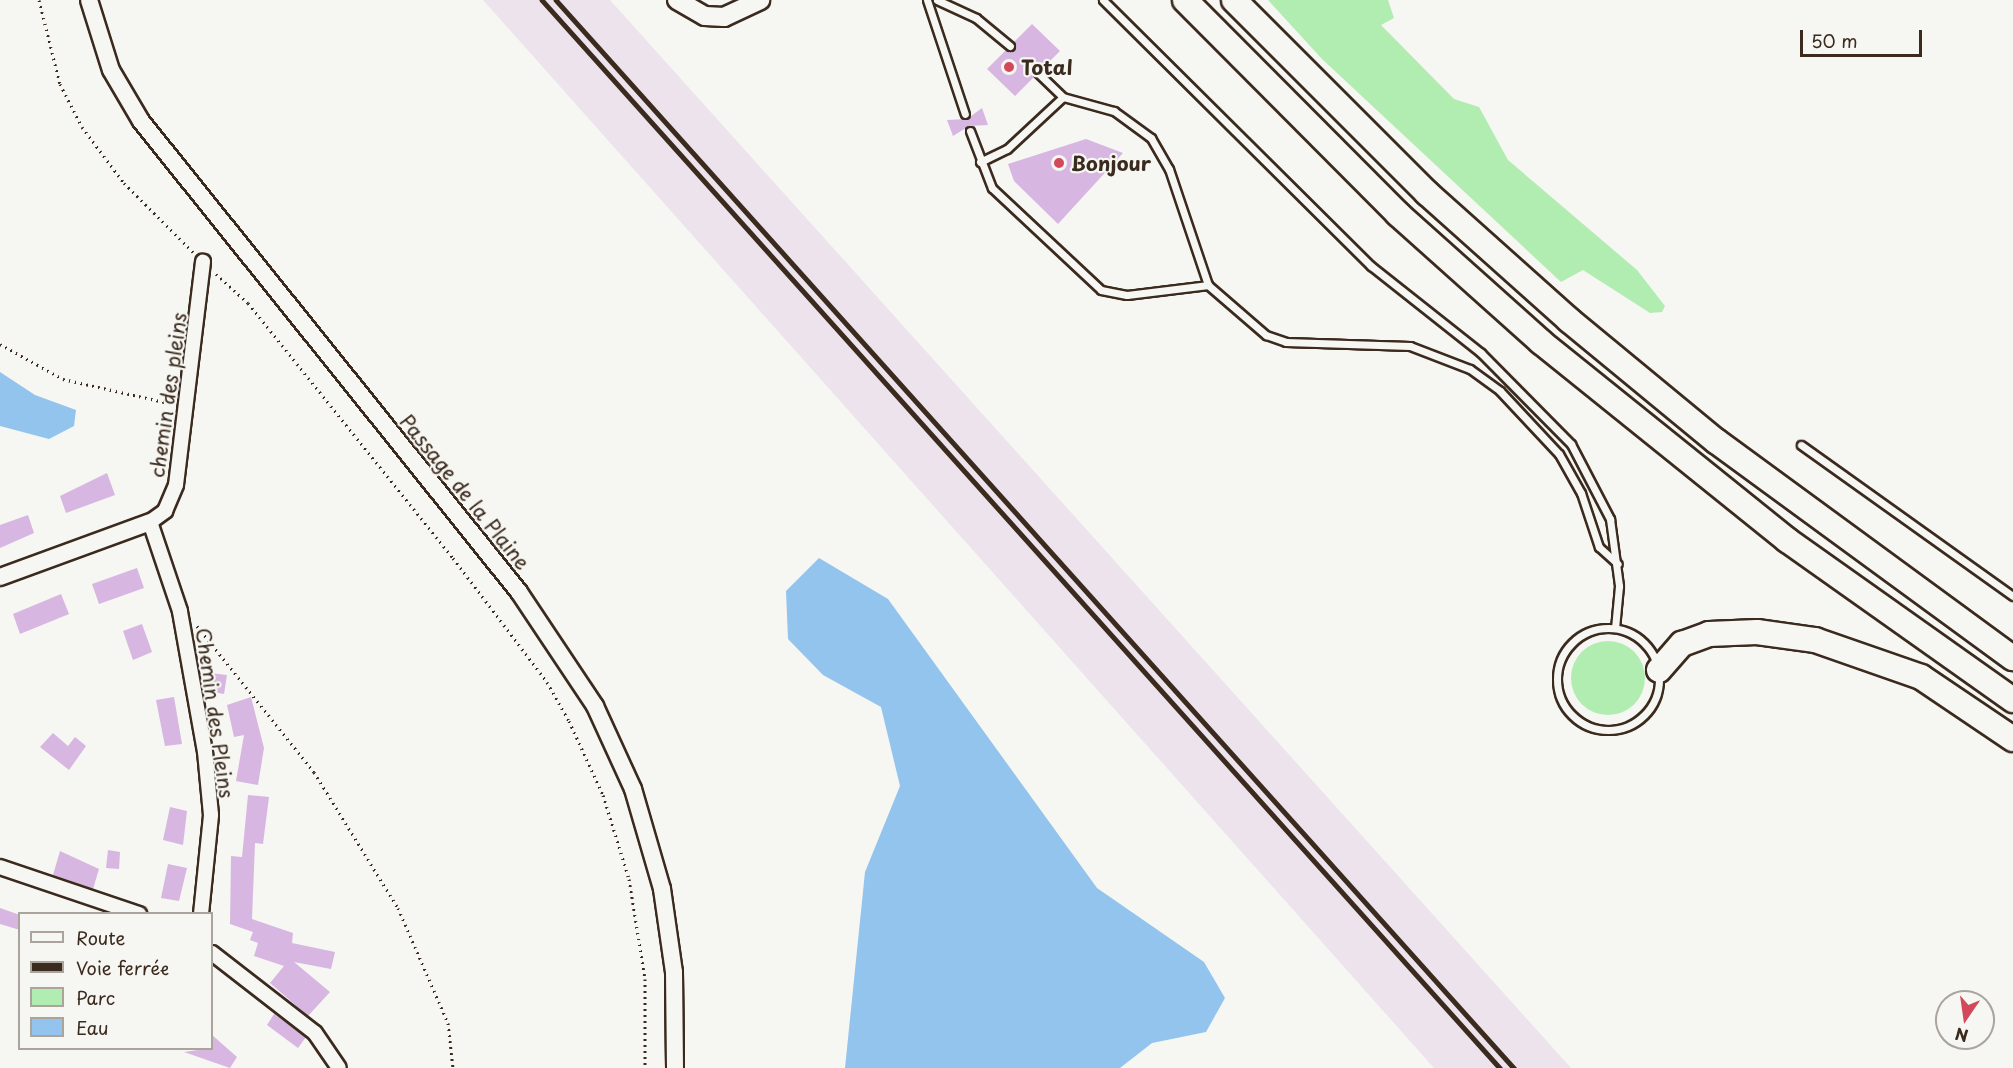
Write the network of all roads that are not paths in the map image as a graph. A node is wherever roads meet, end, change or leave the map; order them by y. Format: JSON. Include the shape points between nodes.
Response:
{"nodes":[{"id":1,"x":89,"y":0,"type":"edge"},
{"id":2,"x":677,"y":0,"type":"edge"},
{"id":3,"x":760,"y":0,"type":"edge"},
{"id":4,"x":927,"y":0,"type":"edge"},
{"id":5,"x":938,"y":0,"type":"edge"},
{"id":6,"x":1103,"y":0,"type":"edge"},
{"id":7,"x":1185,"y":0,"type":"edge"},
{"id":8,"x":1234,"y":0,"type":"edge"},
{"id":9,"x":1010,"y":46,"type":"dead end"},
{"id":10,"x":1038,"y":73,"type":"dead end"},
{"id":11,"x":1063,"y":97,"type":"junction"},
{"id":12,"x":965,"y":114,"type":"dead end"},
{"id":13,"x":970,"y":130,"type":"dead end"},
{"id":14,"x":980,"y":162,"type":"junction"},
{"id":15,"x":203,"y":262,"type":"road end"},
{"id":16,"x":1208,"y":285,"type":"junction"},
{"id":17,"x":1801,"y":445,"type":"dead end"},
{"id":18,"x":150,"y":522,"type":"junction"},
{"id":19,"x":1618,"y":564,"type":"junction"},
{"id":20,"x":0,"y":576,"type":"edge"},
{"id":21,"x":2013,"y":596,"type":"edge"},
{"id":22,"x":1615,"y":628,"type":"junction"},
{"id":23,"x":2013,"y":658,"type":"edge"},
{"id":24,"x":1659,"y":670,"type":"junction"},
{"id":25,"x":2013,"y":700,"type":"edge"},
{"id":26,"x":2013,"y":739,"type":"edge"},
{"id":27,"x":0,"y":867,"type":"edge"},
{"id":28,"x":133,"y":912,"type":"edge"},
{"id":29,"x":201,"y":912,"type":"edge"},
{"id":30,"x":213,"y":953,"type":"edge"},
{"id":31,"x":339,"y":1068,"type":"edge"},
{"id":32,"x":675,"y":1068,"type":"edge"}],
"edges":[{"from":1,"to":32,"type":"street","name":"Passage de la Plaine","via":[[111,70],[141,122],[519,592],[595,706],[633,789],[662,889],[674,972]]},
{"from":2,"to":3,"type":"main road","via":[[705,16],[724,17]]},
{"from":4,"to":12,"type":"lane"},
{"from":5,"to":9,"type":"lane","via":[[976,18]]},
{"from":6,"to":19,"type":"lane","via":[[1371,266],[1481,353],[1548,417],[1600,491]]},
{"from":7,"to":25,"type":"highway","via":[[1398,214],[1549,349],[1778,533]]},
{"from":8,"to":23,"type":"highway","via":[[1427,193],[1578,328],[1716,441]]},
{"from":10,"to":11,"type":"lane"},
{"from":11,"to":14,"type":"lane","via":[[1006,149]]},
{"from":11,"to":16,"type":"lane","via":[[1114,111],[1151,138],[1169,169]]},
{"from":13,"to":14,"type":"lane"},
{"from":14,"to":16,"type":"lane","via":[[992,188],[1101,291],[1127,295]]},
{"from":15,"to":18,"type":"street","name":"chemin des pleins","via":[[176,485],[165,511]]},
{"from":16,"to":19,"type":"lane","via":[[1266,335],[1286,342],[1410,346],[1470,369],[1524,414],[1559,454],[1581,493],[1599,547]]},
{"from":17,"to":21,"type":"lane"},
{"from":18,"to":20,"type":"street"},
{"from":18,"to":29,"type":"street","name":"Chemin des Pleins","via":[[180,611],[211,814]]},
{"from":19,"to":22,"type":"lane"},
{"from":22,"to":24,"type":"lane","via":[[1644,642]]},
{"from":22,"to":24,"type":"lane","via":[[1581,635],[1565,651],[1557,684],[1572,715],[1604,729],[1637,721],[1657,693]]},
{"from":24,"to":26,"type":"highway","via":[[1682,644],[1709,634],[1757,632],[1815,640],[1920,677]]},
{"from":27,"to":28,"type":"street"},
{"from":30,"to":31,"type":"street","via":[[315,1033]]}]}
